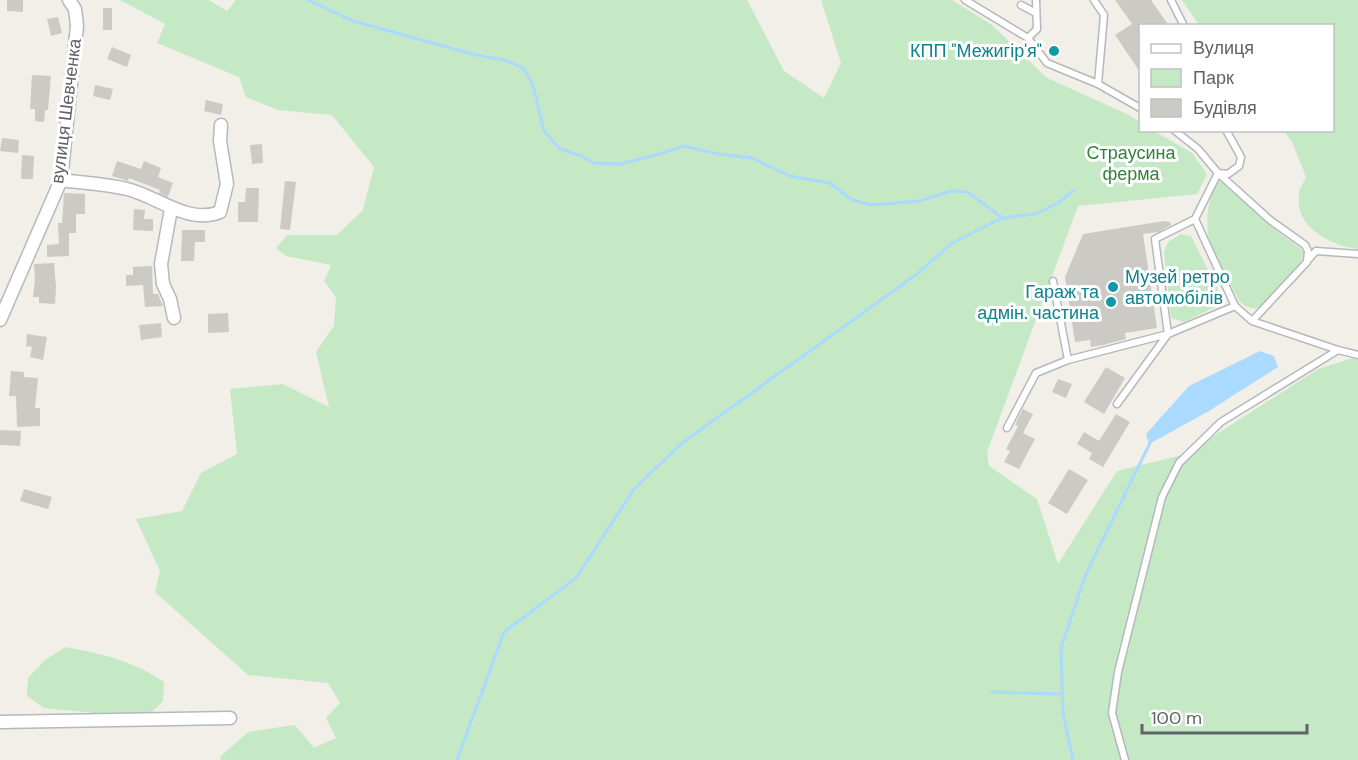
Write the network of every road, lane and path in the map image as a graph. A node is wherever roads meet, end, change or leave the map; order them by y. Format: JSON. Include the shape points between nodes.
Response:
{"nodes":[{"id":1,"x":69,"y":0,"type":"edge"},
{"id":2,"x":965,"y":0,"type":"edge"},
{"id":3,"x":1036,"y":0,"type":"edge"},
{"id":4,"x":1094,"y":0,"type":"edge"},
{"id":5,"x":1171,"y":0,"type":"edge"},
{"id":6,"x":1022,"y":5,"type":"dead end"},
{"id":7,"x":1036,"y":13,"type":"junction"},
{"id":8,"x":1183,"y":24,"type":"edge"},
{"id":9,"x":1028,"y":38,"type":"junction"},
{"id":10,"x":1098,"y":84,"type":"junction"},
{"id":11,"x":1138,"y":104,"type":"edge"},
{"id":12,"x":220,"y":125,"type":"dead end"},
{"id":13,"x":1177,"y":132,"type":"edge"},
{"id":14,"x":1227,"y":132,"type":"edge"},
{"id":15,"x":1218,"y":173,"type":"junction"},
{"id":16,"x":61,"y":180,"type":"junction"},
{"id":17,"x":171,"y":209,"type":"junction"},
{"id":18,"x":1195,"y":219,"type":"junction"},
{"id":19,"x":1358,"y":254,"type":"edge"},
{"id":20,"x":1307,"y":262,"type":"junction"},
{"id":21,"x":1053,"y":281,"type":"dead end"},
{"id":22,"x":1235,"y":306,"type":"junction"},
{"id":23,"x":174,"y":318,"type":"dead end"},
{"id":24,"x":0,"y":320,"type":"edge"},
{"id":25,"x":1252,"y":321,"type":"junction"},
{"id":26,"x":1168,"y":334,"type":"junction"},
{"id":27,"x":1338,"y":350,"type":"junction"},
{"id":28,"x":1358,"y":355,"type":"edge"},
{"id":29,"x":1068,"y":360,"type":"junction"},
{"id":30,"x":1117,"y":404,"type":"dead end"},
{"id":31,"x":1007,"y":428,"type":"dead end"},
{"id":32,"x":230,"y":718,"type":"dead end"},
{"id":33,"x":0,"y":722,"type":"edge"},
{"id":34,"x":1125,"y":760,"type":"edge"}],
"edges":[{"from":1,"to":16,"type":"street","name":"вулиця Шевченка","via":[[75,9],[77,26]]},
{"from":2,"to":9,"type":"lane"},
{"from":3,"to":7,"type":"lane"},
{"from":4,"to":10,"type":"lane","via":[[1104,15]]},
{"from":5,"to":8,"type":"lane"},
{"from":6,"to":7,"type":"lane"},
{"from":7,"to":9,"type":"lane","via":[[1037,29]]},
{"from":9,"to":10,"type":"lane","via":[[1047,63]]},
{"from":10,"to":11,"type":"lane"},
{"from":12,"to":17,"type":"street","via":[[227,184],[220,212],[210,216]]},
{"from":13,"to":15,"type":"lane","via":[[1198,149]]},
{"from":14,"to":15,"type":"lane","via":[[1241,157],[1239,166],[1228,174]]},
{"from":15,"to":18,"type":"lane"},
{"from":15,"to":20,"type":"lane","via":[[1270,220],[1305,245]]},
{"from":16,"to":17,"type":"street","via":[[128,189]]},
{"from":16,"to":24,"type":"street","name":"вулиця Шевченка"},
{"from":17,"to":23,"type":"street","via":[[161,264]]},
{"from":18,"to":22,"type":"lane"},
{"from":18,"to":26,"type":"lane","via":[[1155,239]]},
{"from":19,"to":20,"type":"lane","via":[[1316,251]]},
{"from":20,"to":25,"type":"lane"},
{"from":21,"to":29,"type":"lane"},
{"from":22,"to":25,"type":"lane"},
{"from":22,"to":26,"type":"lane"},
{"from":25,"to":27,"type":"lane"},
{"from":26,"to":29,"type":"lane"},
{"from":26,"to":30,"type":"lane"},
{"from":27,"to":28,"type":"lane"},
{"from":27,"to":34,"type":"lane","via":[[1221,422],[1179,463],[1162,496],[1118,672],[1112,713]]},
{"from":29,"to":31,"type":"lane","via":[[1036,373]]},
{"from":32,"to":33,"type":"street"}]}
